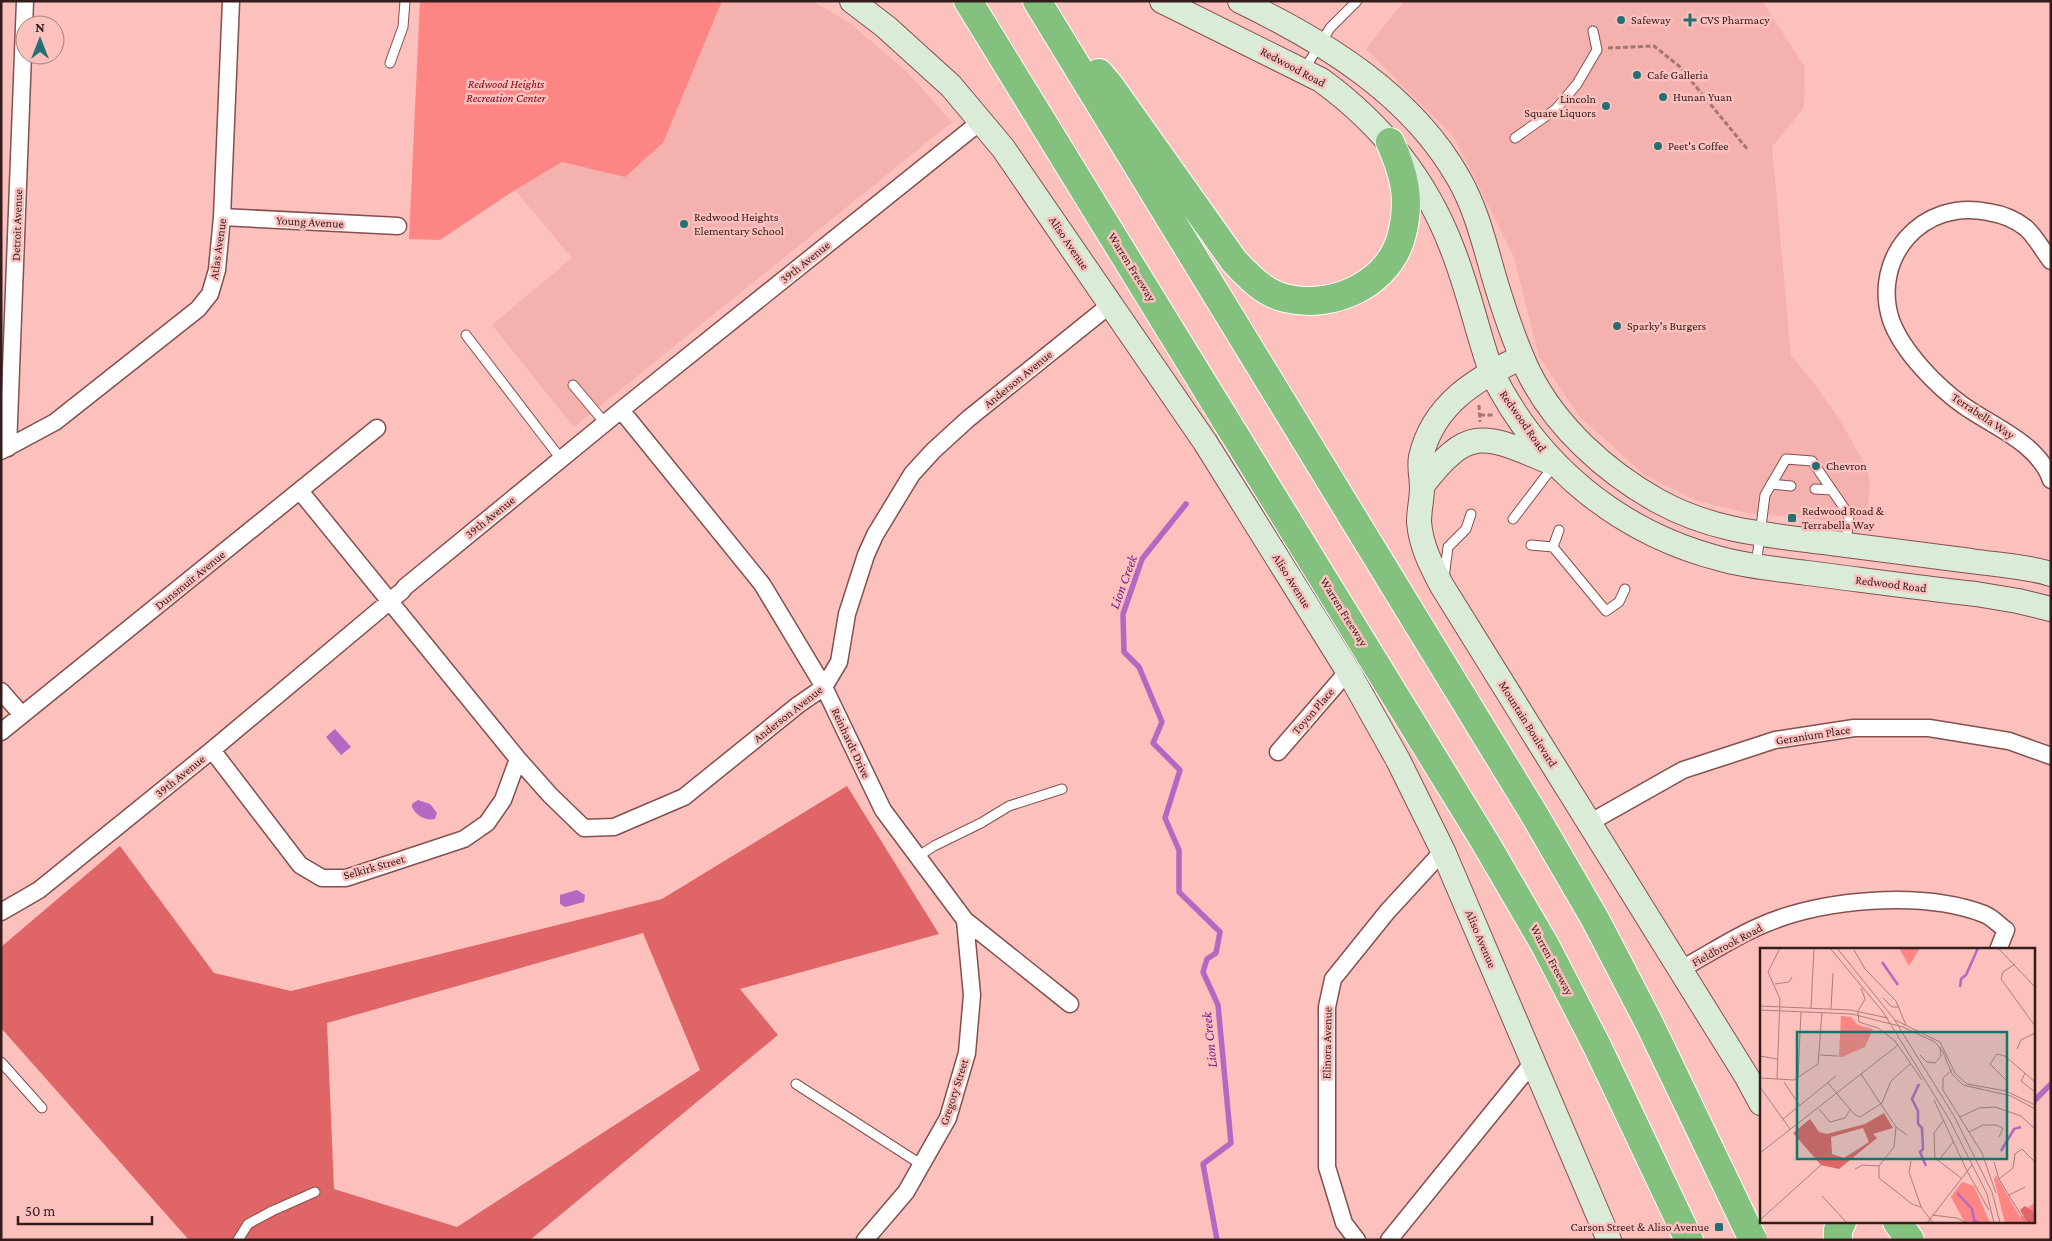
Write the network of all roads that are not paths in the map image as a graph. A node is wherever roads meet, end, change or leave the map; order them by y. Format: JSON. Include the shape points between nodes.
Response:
{"nodes":[{"id":1,"x":25,"y":1,"type":"edge"},
{"id":2,"x":231,"y":1,"type":"edge"},
{"id":3,"x":406,"y":1,"type":"edge"},
{"id":4,"x":852,"y":1,"type":"edge"},
{"id":5,"x":968,"y":1,"type":"edge"},
{"id":6,"x":1162,"y":1,"type":"edge"},
{"id":7,"x":1240,"y":1,"type":"edge"},
{"id":8,"x":1357,"y":1,"type":"edge"},
{"id":9,"x":1040,"y":5,"type":"edge"},
{"id":10,"x":1593,"y":31,"type":"dead end"},
{"id":11,"x":1319,"y":45,"type":"junction"},
{"id":12,"x":390,"y":63,"type":"dead end"},
{"id":13,"x":1303,"y":71,"type":"junction"},
{"id":14,"x":980,"y":122,"type":"junction"},
{"id":15,"x":1515,"y":138,"type":"dead end"},
{"id":16,"x":1390,"y":142,"type":"junction"},
{"id":17,"x":222,"y":217,"type":"junction"},
{"id":18,"x":398,"y":226,"type":"dead end"},
{"id":19,"x":2051,"y":261,"type":"edge"},
{"id":20,"x":1111,"y":304,"type":"junction"},
{"id":21,"x":466,"y":335,"type":"dead end"},
{"id":22,"x":1522,"y":357,"type":"junction"},
{"id":23,"x":1491,"y":372,"type":"junction"},
{"id":24,"x":573,"y":385,"type":"dead end"},
{"id":25,"x":620,"y":410,"type":"junction"},
{"id":26,"x":605,"y":423,"type":"junction"},
{"id":27,"x":377,"y":428,"type":"dead end"},
{"id":28,"x":5,"y":450,"type":"edge"},
{"id":29,"x":561,"y":459,"type":"junction"},
{"id":30,"x":1555,"y":464,"type":"junction"},
{"id":31,"x":2051,"y":480,"type":"edge"},
{"id":32,"x":1771,"y":484,"type":"junction"},
{"id":33,"x":1422,"y":486,"type":"junction"},
{"id":34,"x":1791,"y":486,"type":"dead end"},
{"id":35,"x":1815,"y":489,"type":"dead end"},
{"id":36,"x":1832,"y":490,"type":"junction"},
{"id":37,"x":300,"y":491,"type":"junction"},
{"id":38,"x":1471,"y":514,"type":"dead end"},
{"id":39,"x":1513,"y":519,"type":"dead end"},
{"id":40,"x":1559,"y":530,"type":"dead end"},
{"id":41,"x":1760,"y":534,"type":"junction"},
{"id":42,"x":1531,"y":545,"type":"dead end"},
{"id":43,"x":1846,"y":545,"type":"junction"},
{"id":44,"x":1553,"y":547,"type":"junction"},
{"id":45,"x":1756,"y":566,"type":"junction"},
{"id":46,"x":2048,"y":570,"type":"edge"},
{"id":47,"x":1442,"y":586,"type":"junction"},
{"id":48,"x":1625,"y":589,"type":"dead end"},
{"id":49,"x":389,"y":601,"type":"junction"},
{"id":50,"x":2018,"y":601,"type":"junction"},
{"id":51,"x":2051,"y":609,"type":"edge"},
{"id":52,"x":1348,"y":671,"type":"junction"},
{"id":53,"x":824,"y":687,"type":"junction"},
{"id":54,"x":1,"y":691,"type":"edge"},
{"id":55,"x":22,"y":715,"type":"junction"},
{"id":56,"x":1,"y":732,"type":"edge"},
{"id":57,"x":212,"y":750,"type":"junction"},
{"id":58,"x":1278,"y":752,"type":"dead end"},
{"id":59,"x":2051,"y":756,"type":"edge"},
{"id":60,"x":518,"y":759,"type":"junction"},
{"id":61,"x":1062,"y":790,"type":"dead end"},
{"id":62,"x":1589,"y":822,"type":"junction"},
{"id":63,"x":1443,"y":852,"type":"junction"},
{"id":64,"x":917,"y":856,"type":"junction"},
{"id":65,"x":1,"y":912,"type":"edge"},
{"id":66,"x":965,"y":920,"type":"junction"},
{"id":67,"x":1999,"y":948,"type":"edge"},
{"id":68,"x":1679,"y":970,"type":"junction"},
{"id":69,"x":1070,"y":1004,"type":"dead end"},
{"id":70,"x":1534,"y":1061,"type":"junction"},
{"id":71,"x":1,"y":1062,"type":"edge"},
{"id":72,"x":796,"y":1084,"type":"dead end"},
{"id":73,"x":1759,"y":1099,"type":"edge"},
{"id":74,"x":42,"y":1108,"type":"dead end"},
{"id":75,"x":922,"y":1165,"type":"junction"},
{"id":76,"x":315,"y":1192,"type":"dead end"},
{"id":77,"x":1825,"y":1224,"type":"edge"},
{"id":78,"x":1841,"y":1224,"type":"edge"},
{"id":79,"x":1898,"y":1224,"type":"edge"},
{"id":80,"x":1685,"y":1232,"type":"edge"},
{"id":81,"x":238,"y":1240,"type":"edge"},
{"id":82,"x":865,"y":1240,"type":"edge"},
{"id":83,"x":1357,"y":1240,"type":"edge"},
{"id":84,"x":1389,"y":1240,"type":"edge"},
{"id":85,"x":1609,"y":1240,"type":"edge"},
{"id":86,"x":1753,"y":1240,"type":"edge"},
{"id":87,"x":1830,"y":1240,"type":"edge"},
{"id":88,"x":1838,"y":1240,"type":"edge"},
{"id":89,"x":1910,"y":1240,"type":"edge"}],
"edges":[{"from":1,"to":28,"type":"street","name":"Detroit Avenue"},
{"from":2,"to":17,"type":"street","name":"Atlas Avenue"},
{"from":3,"to":12,"type":"lane","via":[[403,27]]},
{"from":4,"to":14,"type":"main road","name":"Aliso Avenue","via":[[932,68]]},
{"from":5,"to":80,"type":"highway","name":"Warren Freeway","via":[[1540,936],[1597,1046]]},
{"from":6,"to":13,"type":"main road","name":"Redwood Road"},
{"from":7,"to":11,"type":"main road"},
{"from":8,"to":11,"type":"lane","via":[[1330,28]]},
{"from":9,"to":16,"type":"highway","via":[[1065,38],[1110,86],[1234,260],[1249,278],[1284,298],[1324,300],[1343,297],[1361,288],[1386,265],[1402,235],[1406,198],[1401,167]]},
{"from":9,"to":86,"type":"highway","bridge":true,"via":[[1548,838],[1649,1023]]},
{"from":10,"to":15,"type":"lane","via":[[1597,50],[1577,84],[1556,109]]},
{"from":11,"to":13,"type":"lane"},
{"from":11,"to":22,"type":"main road","via":[[1363,73],[1393,98],[1418,123],[1451,166],[1472,209]]},
{"from":13,"to":16,"type":"main road","name":"Redwood Road","via":[[1345,98]]},
{"from":14,"to":20,"type":"main road","name":"Aliso Avenue","via":[[1003,148]]},
{"from":14,"to":25,"type":"street","name":"39th Avenue"},
{"from":16,"to":23,"type":"main road","name":"Redwood Road","via":[[1427,194],[1453,249]]},
{"from":17,"to":18,"type":"street","name":"Young Avenue"},
{"from":17,"to":28,"type":"street","name":"Atlas Avenue","via":[[217,270],[210,294],[198,308],[55,422]]},
{"from":19,"to":31,"type":"street","name":"Terrabella Way","via":[[2026,228],[1998,214],[1965,210],[1934,218],[1904,240],[1888,271],[1886,287],[1887,304],[1898,335],[1926,374],[1962,405],[2027,446],[2048,471]]},
{"from":20,"to":52,"type":"main road","name":"Aliso Avenue","via":[[1205,442]]},
{"from":20,"to":53,"type":"street","name":"Anderson Avenue","via":[[968,418],[912,474],[866,555],[847,614],[839,662]]},
{"from":21,"to":29,"type":"lane"},
{"from":22,"to":23,"type":"main road","name":"Mountain Boulevard"},
{"from":22,"to":41,"type":"main road","via":[[1557,416],[1587,449],[1619,476],[1683,514],[1734,530]]},
{"from":23,"to":30,"type":"main road","name":"Redwood Road","via":[[1529,434]]},
{"from":23,"to":33,"type":"main road","name":"Mountain Boulevard","via":[[1458,394],[1432,427],[1420,459]]},
{"from":24,"to":26,"type":"lane"},
{"from":25,"to":26,"type":"street","name":"39th Avenue"},
{"from":25,"to":53,"type":"street","name":"Reinhardt Drive","via":[[762,584]]},
{"from":26,"to":29,"type":"street","name":"39th Avenue"},
{"from":27,"to":37,"type":"street","name":"Dunsmuir Avenue"},
{"from":29,"to":49,"type":"street","name":"39th Avenue"},
{"from":30,"to":33,"type":"main road","via":[[1500,442],[1481,440],[1457,447]]},
{"from":30,"to":39,"type":"lane"},
{"from":30,"to":45,"type":"main road","name":"Redwood Road","via":[[1589,496],[1641,528],[1695,552]]},
{"from":32,"to":34,"type":"lane"},
{"from":32,"to":36,"type":"lane","via":[[1786,459],[1812,461]]},
{"from":32,"to":41,"type":"lane","via":[[1765,495]]},
{"from":33,"to":47,"type":"main road","name":"Mountain Boulevard","via":[[1421,534],[1427,558]]},
{"from":35,"to":36,"type":"lane"},
{"from":36,"to":43,"type":"lane","via":[[1849,516]]},
{"from":37,"to":49,"type":"street"},
{"from":37,"to":55,"type":"street","name":"Dunsmuir Avenue"},
{"from":38,"to":47,"type":"lane","via":[[1466,529],[1448,547]]},
{"from":40,"to":44,"type":"lane"},
{"from":41,"to":43,"type":"main road"},
{"from":41,"to":45,"type":"lane"},
{"from":42,"to":44,"type":"lane"},
{"from":43,"to":46,"type":"main road"},
{"from":44,"to":48,"type":"lane","via":[[1606,612],[1619,602]]},
{"from":45,"to":50,"type":"main road","name":"Redwood Road"},
{"from":46,"to":50,"type":"main road"},
{"from":47,"to":62,"type":"main road","name":"Mountain Boulevard"},
{"from":49,"to":57,"type":"street","name":"39th Avenue"},
{"from":49,"to":60,"type":"street"},
{"from":50,"to":51,"type":"main road","name":"Redwood Road"},
{"from":52,"to":58,"type":"street","name":"Toyon Place"},
{"from":52,"to":63,"type":"main road","name":"Aliso Avenue","via":[[1398,760]]},
{"from":53,"to":60,"type":"street","name":"Anderson Avenue","via":[[684,797],[614,827],[584,828]]},
{"from":53,"to":64,"type":"street","name":"Reinhardt Drive","via":[[883,810]]},
{"from":54,"to":55,"type":"street"},
{"from":55,"to":56,"type":"street","name":"Dunsmuir Avenue"},
{"from":57,"to":60,"type":"street","name":"Selkirk Street","via":[[300,866],[322,878],[346,878],[464,839],[487,823],[503,800]]},
{"from":57,"to":65,"type":"street","name":"39th Avenue","via":[[39,890]]},
{"from":59,"to":62,"type":"street","name":"Geranium Place","via":[[2009,741],[1929,728],[1854,728],[1775,740],[1683,770]]},
{"from":61,"to":64,"type":"lane","via":[[1009,806]]},
{"from":62,"to":68,"type":"main road","name":"Mountain Boulevard"},
{"from":63,"to":70,"type":"main road","name":"Aliso Avenue"},
{"from":63,"to":83,"type":"street","name":"Elinora Avenue","via":[[1387,912],[1333,979],[1326,1006],[1327,1167],[1344,1223]]},
{"from":64,"to":66,"type":"street","name":"Reinhardt Drive"},
{"from":66,"to":69,"type":"street","name":"Reinhardt Drive"},
{"from":66,"to":75,"type":"street","name":"Gregory Street","via":[[972,996],[967,1053],[948,1118]]},
{"from":67,"to":68,"type":"street","name":"Fieldbrook Road","via":[[2006,930],[1986,914],[1938,902],[1875,901],[1811,908],[1760,926]]},
{"from":68,"to":73,"type":"main road","name":"Mountain Boulevard"},
{"from":70,"to":84,"type":"street"},
{"from":70,"to":85,"type":"main road","name":"Aliso Avenue"},
{"from":71,"to":74,"type":"lane"},
{"from":72,"to":75,"type":"lane"},
{"from":75,"to":82,"type":"street","name":"Gregory Street","via":[[906,1192]]},
{"from":76,"to":81,"type":"lane","via":[[248,1224]]},
{"from":77,"to":87,"type":"highway"},
{"from":78,"to":88,"type":"highway"},
{"from":79,"to":89,"type":"highway"}]}
